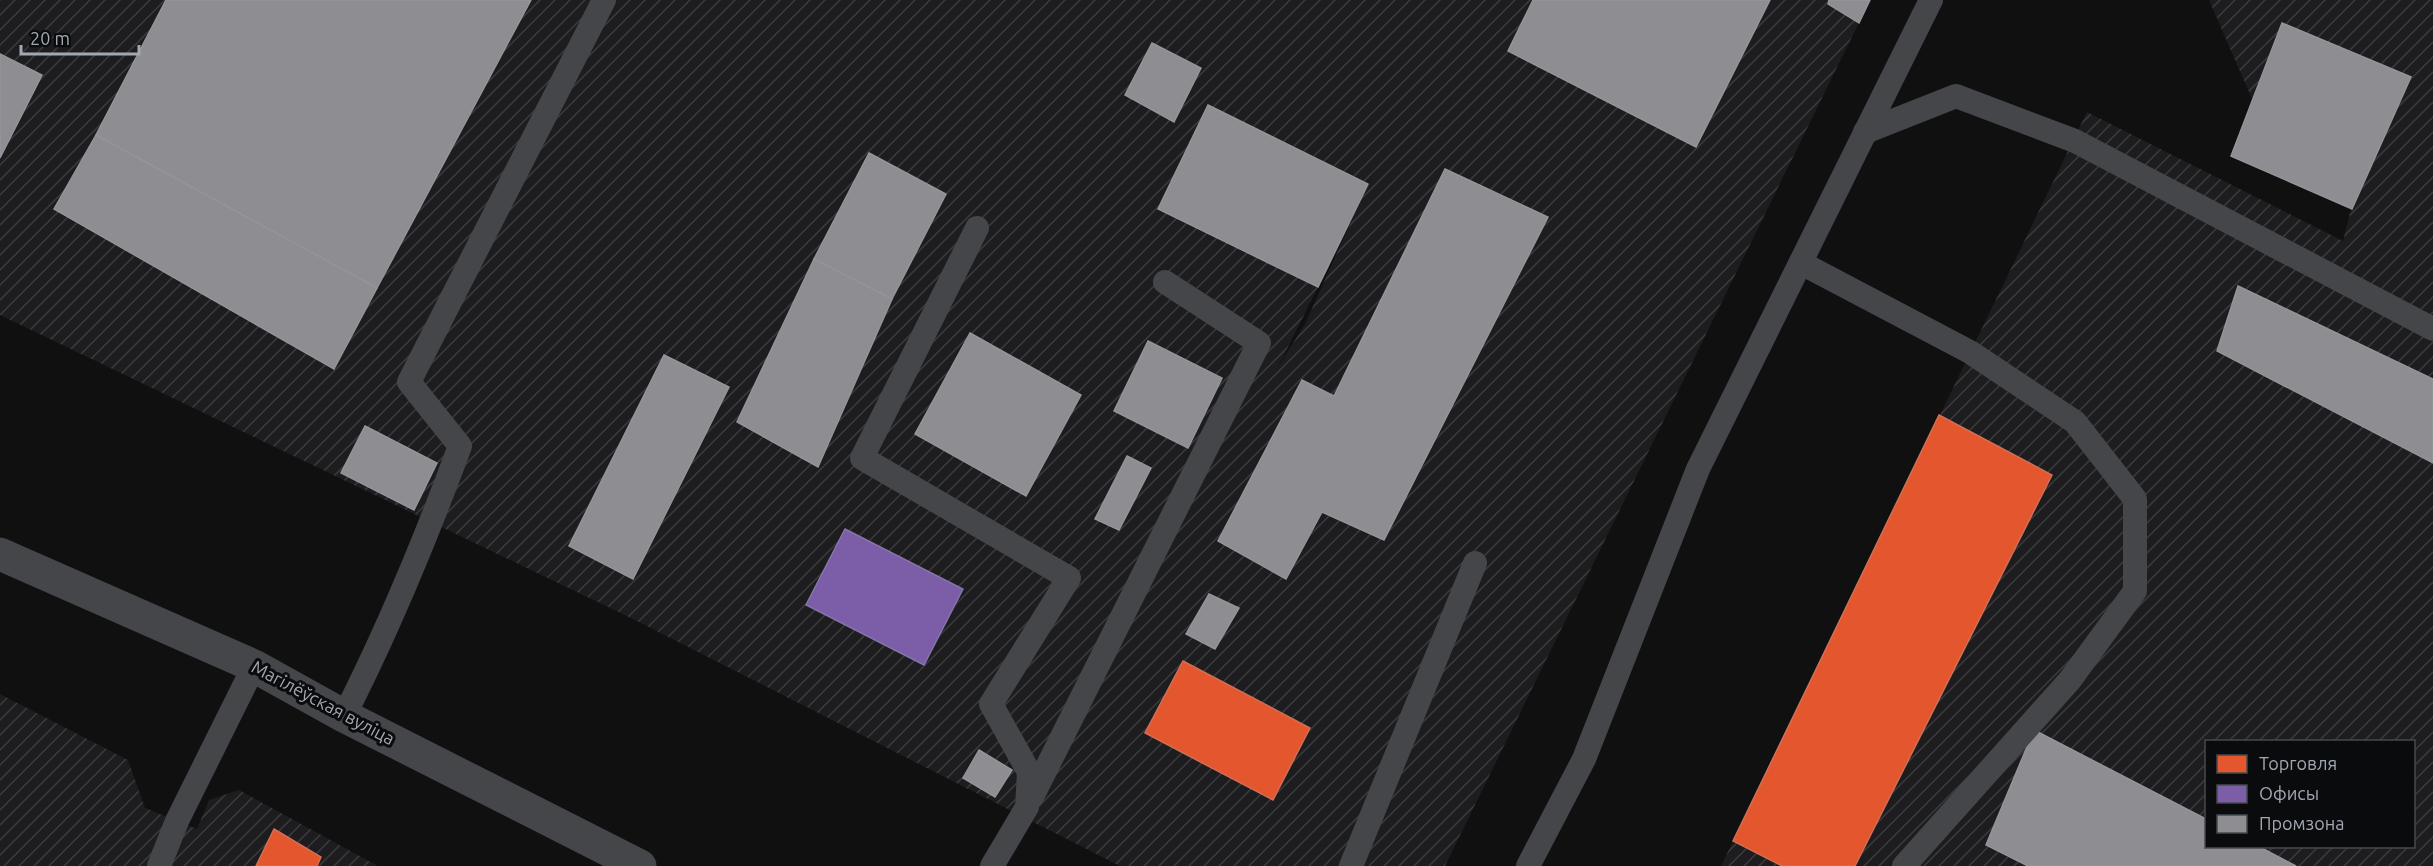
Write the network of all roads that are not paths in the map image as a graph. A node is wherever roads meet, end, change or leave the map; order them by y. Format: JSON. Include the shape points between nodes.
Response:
{"nodes":[{"id":1,"x":604,"y":0,"type":"edge"},
{"id":2,"x":1931,"y":0,"type":"edge"},
{"id":3,"x":1865,"y":132,"type":"junction"},
{"id":4,"x":977,"y":228,"type":"dead end"},
{"id":5,"x":1801,"y":263,"type":"junction"},
{"id":6,"x":1165,"y":282,"type":"dead end"},
{"id":7,"x":2433,"y":329,"type":"edge"},
{"id":8,"x":0,"y":554,"type":"edge"},
{"id":9,"x":1475,"y":563,"type":"dead end"},
{"id":10,"x":254,"y":666,"type":"junction"},
{"id":11,"x":344,"y":716,"type":"junction"},
{"id":12,"x":1027,"y":807,"type":"junction"},
{"id":13,"x":159,"y":866,"type":"edge"},
{"id":14,"x":640,"y":866,"type":"edge"},
{"id":15,"x":992,"y":866,"type":"edge"},
{"id":16,"x":1351,"y":866,"type":"edge"},
{"id":17,"x":1528,"y":866,"type":"edge"},
{"id":18,"x":1904,"y":866,"type":"edge"}],
"edges":[{"from":1,"to":11,"type":"lane","via":[[408,382],[460,446],[386,631]]},
{"from":2,"to":3,"type":"lane"},
{"from":3,"to":5,"type":"lane"},
{"from":3,"to":7,"type":"lane","via":[[1956,96],[2075,141]]},
{"from":4,"to":12,"type":"lane","via":[[862,458],[1069,578],[991,704],[1029,772]]},
{"from":5,"to":17,"type":"lane","via":[[1698,469],[1584,759]]},
{"from":5,"to":18,"type":"lane","via":[[1970,352],[2075,422],[2135,499],[2134,591],[2070,680]]},
{"from":6,"to":12,"type":"lane","via":[[1259,343]]},
{"from":8,"to":10,"type":"street","name":"Магілёўская вуліца"},
{"from":9,"to":16,"type":"lane"},
{"from":10,"to":11,"type":"street","name":"Магілёўская вуліца"},
{"from":10,"to":13,"type":"lane","via":[[177,821]]},
{"from":11,"to":14,"type":"street","name":"Магілёўская вуліца"},
{"from":12,"to":15,"type":"lane"}]}
